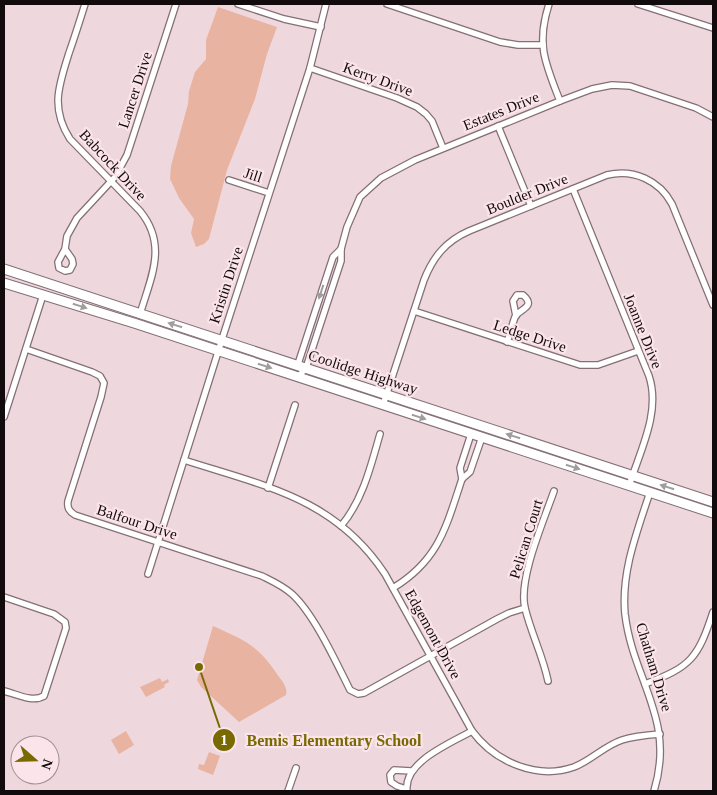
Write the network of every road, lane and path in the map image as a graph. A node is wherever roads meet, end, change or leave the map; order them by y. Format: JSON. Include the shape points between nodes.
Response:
{"nodes":[{"id":1,"x":85,"y":4,"type":"edge"},
{"id":2,"x":176,"y":4,"type":"edge"},
{"id":3,"x":238,"y":4,"type":"edge"},
{"id":4,"x":326,"y":4,"type":"edge"},
{"id":5,"x":387,"y":4,"type":"edge"},
{"id":6,"x":549,"y":4,"type":"edge"},
{"id":7,"x":638,"y":4,"type":"edge"},
{"id":8,"x":321,"y":27,"type":"junction"},
{"id":9,"x":713,"y":28,"type":"edge"},
{"id":10,"x":542,"y":45,"type":"junction"},
{"id":11,"x":310,"y":68,"type":"junction"},
{"id":12,"x":560,"y":101,"type":"junction"},
{"id":13,"x":713,"y":117,"type":"edge"},
{"id":14,"x":498,"y":126,"type":"junction"},
{"id":15,"x":443,"y":148,"type":"junction"},
{"id":16,"x":229,"y":180,"type":"dead end"},
{"id":17,"x":111,"y":182,"type":"junction"},
{"id":18,"x":573,"y":189,"type":"junction"},
{"id":19,"x":269,"y":193,"type":"junction"},
{"id":20,"x":531,"y":206,"type":"junction"},
{"id":21,"x":341,"y":248,"type":"junction"},
{"id":22,"x":65,"y":250,"type":"dead end"},
{"id":23,"x":5,"y":270,"type":"edge"},
{"id":24,"x":37,"y":280,"type":"junction"},
{"id":25,"x":4,"y":281,"type":"edge"},
{"id":26,"x":29,"y":290,"type":"junction"},
{"id":27,"x":43,"y":295,"type":"junction"},
{"id":28,"x":713,"y":305,"type":"edge"},
{"id":29,"x":414,"y":311,"type":"junction"},
{"id":30,"x":140,"y":314,"type":"junction"},
{"id":31,"x":516,"y":316,"type":"dead end"},
{"id":32,"x":134,"y":323,"type":"junction"},
{"id":33,"x":222,"y":340,"type":"junction"},
{"id":34,"x":507,"y":342,"type":"junction"},
{"id":35,"x":26,"y":349,"type":"junction"},
{"id":36,"x":218,"y":351,"type":"junction"},
{"id":37,"x":638,"y":351,"type":"junction"},
{"id":38,"x":302,"y":366,"type":"junction"},
{"id":39,"x":298,"y":377,"type":"junction"},
{"id":40,"x":386,"y":395,"type":"junction"},
{"id":41,"x":295,"y":405,"type":"dead end"},
{"id":42,"x":383,"y":405,"type":"junction"},
{"id":43,"x":4,"y":417,"type":"edge"},
{"id":44,"x":380,"y":434,"type":"dead end"},
{"id":45,"x":472,"y":434,"type":"junction"},
{"id":46,"x":482,"y":437,"type":"junction"},
{"id":47,"x":184,"y":460,"type":"junction"},
{"id":48,"x":632,"y":475,"type":"junction"},
{"id":49,"x":462,"y":479,"type":"junction"},
{"id":50,"x":629,"y":486,"type":"junction"},
{"id":51,"x":268,"y":488,"type":"junction"},
{"id":52,"x":554,"y":491,"type":"dead end"},
{"id":53,"x":650,"y":492,"type":"junction"},
{"id":54,"x":713,"y":508,"type":"edge"},
{"id":55,"x":342,"y":526,"type":"junction"},
{"id":56,"x":158,"y":542,"type":"junction"},
{"id":57,"x":148,"y":574,"type":"dead end"},
{"id":58,"x":393,"y":588,"type":"junction"},
{"id":59,"x":4,"y":597,"type":"edge"},
{"id":60,"x":525,"y":608,"type":"junction"},
{"id":61,"x":713,"y":612,"type":"edge"},
{"id":62,"x":431,"y":656,"type":"junction"},
{"id":63,"x":548,"y":681,"type":"dead end"},
{"id":64,"x":645,"y":684,"type":"junction"},
{"id":65,"x":4,"y":691,"type":"edge"},
{"id":66,"x":472,"y":731,"type":"junction"},
{"id":67,"x":660,"y":734,"type":"junction"},
{"id":68,"x":296,"y":768,"type":"dead end"},
{"id":69,"x":411,"y":771,"type":"junction"},
{"id":70,"x":407,"y":790,"type":"edge"},
{"id":71,"x":288,"y":791,"type":"edge"},
{"id":72,"x":654,"y":791,"type":"edge"}],
"edges":[{"from":1,"to":17,"type":"street","name":"Babcock Drive","via":[[59,86],[58,112],[70,139]]},
{"from":2,"to":17,"type":"street","name":"Lancer Drive","via":[[127,156]]},
{"from":3,"to":8,"type":"street"},
{"from":4,"to":8,"type":"street","name":"Kristin Drive"},
{"from":5,"to":10,"type":"street","via":[[500,42]]},
{"from":6,"to":10,"type":"street"},
{"from":7,"to":9,"type":"street"},
{"from":8,"to":11,"type":"street","name":"Kristin Drive"},
{"from":10,"to":12,"type":"street","via":[[545,63]]},
{"from":11,"to":15,"type":"street","name":"Kerry Drive","via":[[417,107],[432,121]]},
{"from":11,"to":19,"type":"street","name":"Kristin Drive"},
{"from":12,"to":13,"type":"street","name":"Estates Drive","via":[[592,89],[630,86]]},
{"from":12,"to":14,"type":"street","name":"Estates Drive"},
{"from":14,"to":15,"type":"street","name":"Estates Drive"},
{"from":14,"to":20,"type":"street"},
{"from":15,"to":21,"type":"street","name":"Estates Drive","via":[[381,178],[360,197]]},
{"from":16,"to":19,"type":"street","name":"Jill"},
{"from":17,"to":22,"type":"street","name":"Lancer Drive","via":[[77,218]]},
{"from":17,"to":30,"type":"street","name":"Babcock Drive","via":[[145,218],[154,237],[156,262]]},
{"from":18,"to":20,"type":"street","name":"Boulder Drive"},
{"from":18,"to":28,"type":"street","name":"Boulder Drive","via":[[624,173],[642,176],[660,188],[672,204]]},
{"from":18,"to":37,"type":"street","name":"Joanne Drive"},
{"from":19,"to":33,"type":"street","name":"Kristin Drive"},
{"from":20,"to":29,"type":"street","name":"Boulder Drive","via":[[469,231],[446,246],[428,270]]},
{"from":21,"to":38,"type":"street","name":"Estates Drive","via":[[341,261]]},
{"from":21,"to":38,"type":"street","name":"Estates Drive","one_way":true,"via":[[333,257]]},
{"from":23,"to":24,"type":"main road","name":"Coolidge Highway"},
{"from":23,"to":25,"type":"main road"},
{"from":24,"to":26,"type":"main road","via":[[30,283]]},
{"from":24,"to":30,"type":"main road","name":"Coolidge Highway"},
{"from":25,"to":26,"type":"main road","name":"Coolidge Highway"},
{"from":26,"to":27,"type":"main road","name":"Coolidge Highway"},
{"from":27,"to":32,"type":"main road","name":"Coolidge Highway","one_way":true},
{"from":27,"to":35,"type":"street"},
{"from":29,"to":34,"type":"street","name":"Ledge Drive"},
{"from":29,"to":40,"type":"street","name":"Boulder Drive"},
{"from":30,"to":32,"type":"main road"},
{"from":33,"to":30,"type":"main road","name":"Coolidge Highway","one_way":true},
{"from":31,"to":34,"type":"street"},
{"from":32,"to":36,"type":"main road","name":"Coolidge Highway"},
{"from":33,"to":36,"type":"street","name":"Kristin Drive"},
{"from":33,"to":38,"type":"main road","name":"Coolidge Highway"},
{"from":34,"to":37,"type":"street","name":"Ledge Drive","via":[[586,366],[605,364]]},
{"from":35,"to":43,"type":"street"},
{"from":35,"to":56,"type":"street","name":"Balfour Drive","via":[[92,372],[104,382],[68,501],[70,512]]},
{"from":36,"to":39,"type":"main road","name":"Coolidge Highway","one_way":true},
{"from":36,"to":47,"type":"street","name":"Kristin Drive"},
{"from":37,"to":48,"type":"street","name":"Joanne Drive","via":[[651,382],[653,400],[652,414]]},
{"from":38,"to":39,"type":"street","name":"Estates Drive"},
{"from":38,"to":40,"type":"main road","name":"Coolidge Highway"},
{"from":39,"to":42,"type":"main road","name":"Coolidge Highway"},
{"from":40,"to":42,"type":"street","name":"Boulder Drive"},
{"from":48,"to":40,"type":"main road","name":"Coolidge Highway","one_way":true},
{"from":41,"to":51,"type":"street"},
{"from":42,"to":45,"type":"main road","name":"Coolidge Highway","one_way":true},
{"from":44,"to":55,"type":"street","via":[[364,486]]},
{"from":45,"to":46,"type":"main road","name":"Coolidge Highway"},
{"from":45,"to":49,"type":"street","via":[[460,468]]},
{"from":46,"to":49,"type":"street","via":[[470,472]]},
{"from":46,"to":50,"type":"main road","name":"Coolidge Highway","one_way":true},
{"from":47,"to":51,"type":"street","name":"Edgemont Drive"},
{"from":47,"to":56,"type":"street","name":"Kristin Drive"},
{"from":48,"to":50,"type":"street","name":"Joanne Drive"},
{"from":54,"to":48,"type":"main road","name":"Coolidge Highway","one_way":true},
{"from":49,"to":58,"type":"street","via":[[438,546],[426,563]]},
{"from":50,"to":53,"type":"main road","name":"Coolidge Highway"},
{"from":51,"to":55,"type":"street","name":"Edgemont Drive","via":[[310,504]]},
{"from":52,"to":60,"type":"street","name":"Pelican Court","via":[[526,578]]},
{"from":53,"to":54,"type":"main road","name":"Coolidge Highway"},
{"from":53,"to":64,"type":"street","name":"Chatham Drive","via":[[630,554],[624,592],[628,633]]},
{"from":55,"to":58,"type":"street","name":"Edgemont Drive","via":[[372,556]]},
{"from":56,"to":57,"type":"street","name":"Kristin Drive"},
{"from":56,"to":62,"type":"street","name":"Balfour Drive","via":[[262,576],[282,587],[307,612],[354,693],[364,693]]},
{"from":58,"to":62,"type":"street","name":"Edgemont Drive"},
{"from":59,"to":65,"type":"street","via":[[54,614],[65,622],[65,632],[44,696],[30,699]]},
{"from":60,"to":62,"type":"street","via":[[509,612]]},
{"from":60,"to":63,"type":"street","name":"Pelican Court"},
{"from":61,"to":64,"type":"street","via":[[702,644],[689,662],[668,676]]},
{"from":62,"to":66,"type":"street","name":"Edgemont Drive"},
{"from":64,"to":67,"type":"street","name":"Chatham Drive"},
{"from":66,"to":67,"type":"street","name":"Edgemont Drive","via":[[500,757],[523,768],[544,771],[576,766],[622,740]]},
{"from":66,"to":69,"type":"street","via":[[434,752]]},
{"from":67,"to":72,"type":"street","name":"Chatham Drive","via":[[660,767]]},
{"from":68,"to":71,"type":"street"},
{"from":69,"to":70,"type":"street"},
{"from":69,"to":70,"type":"street","via":[[394,770],[390,775],[391,782]]}]}
